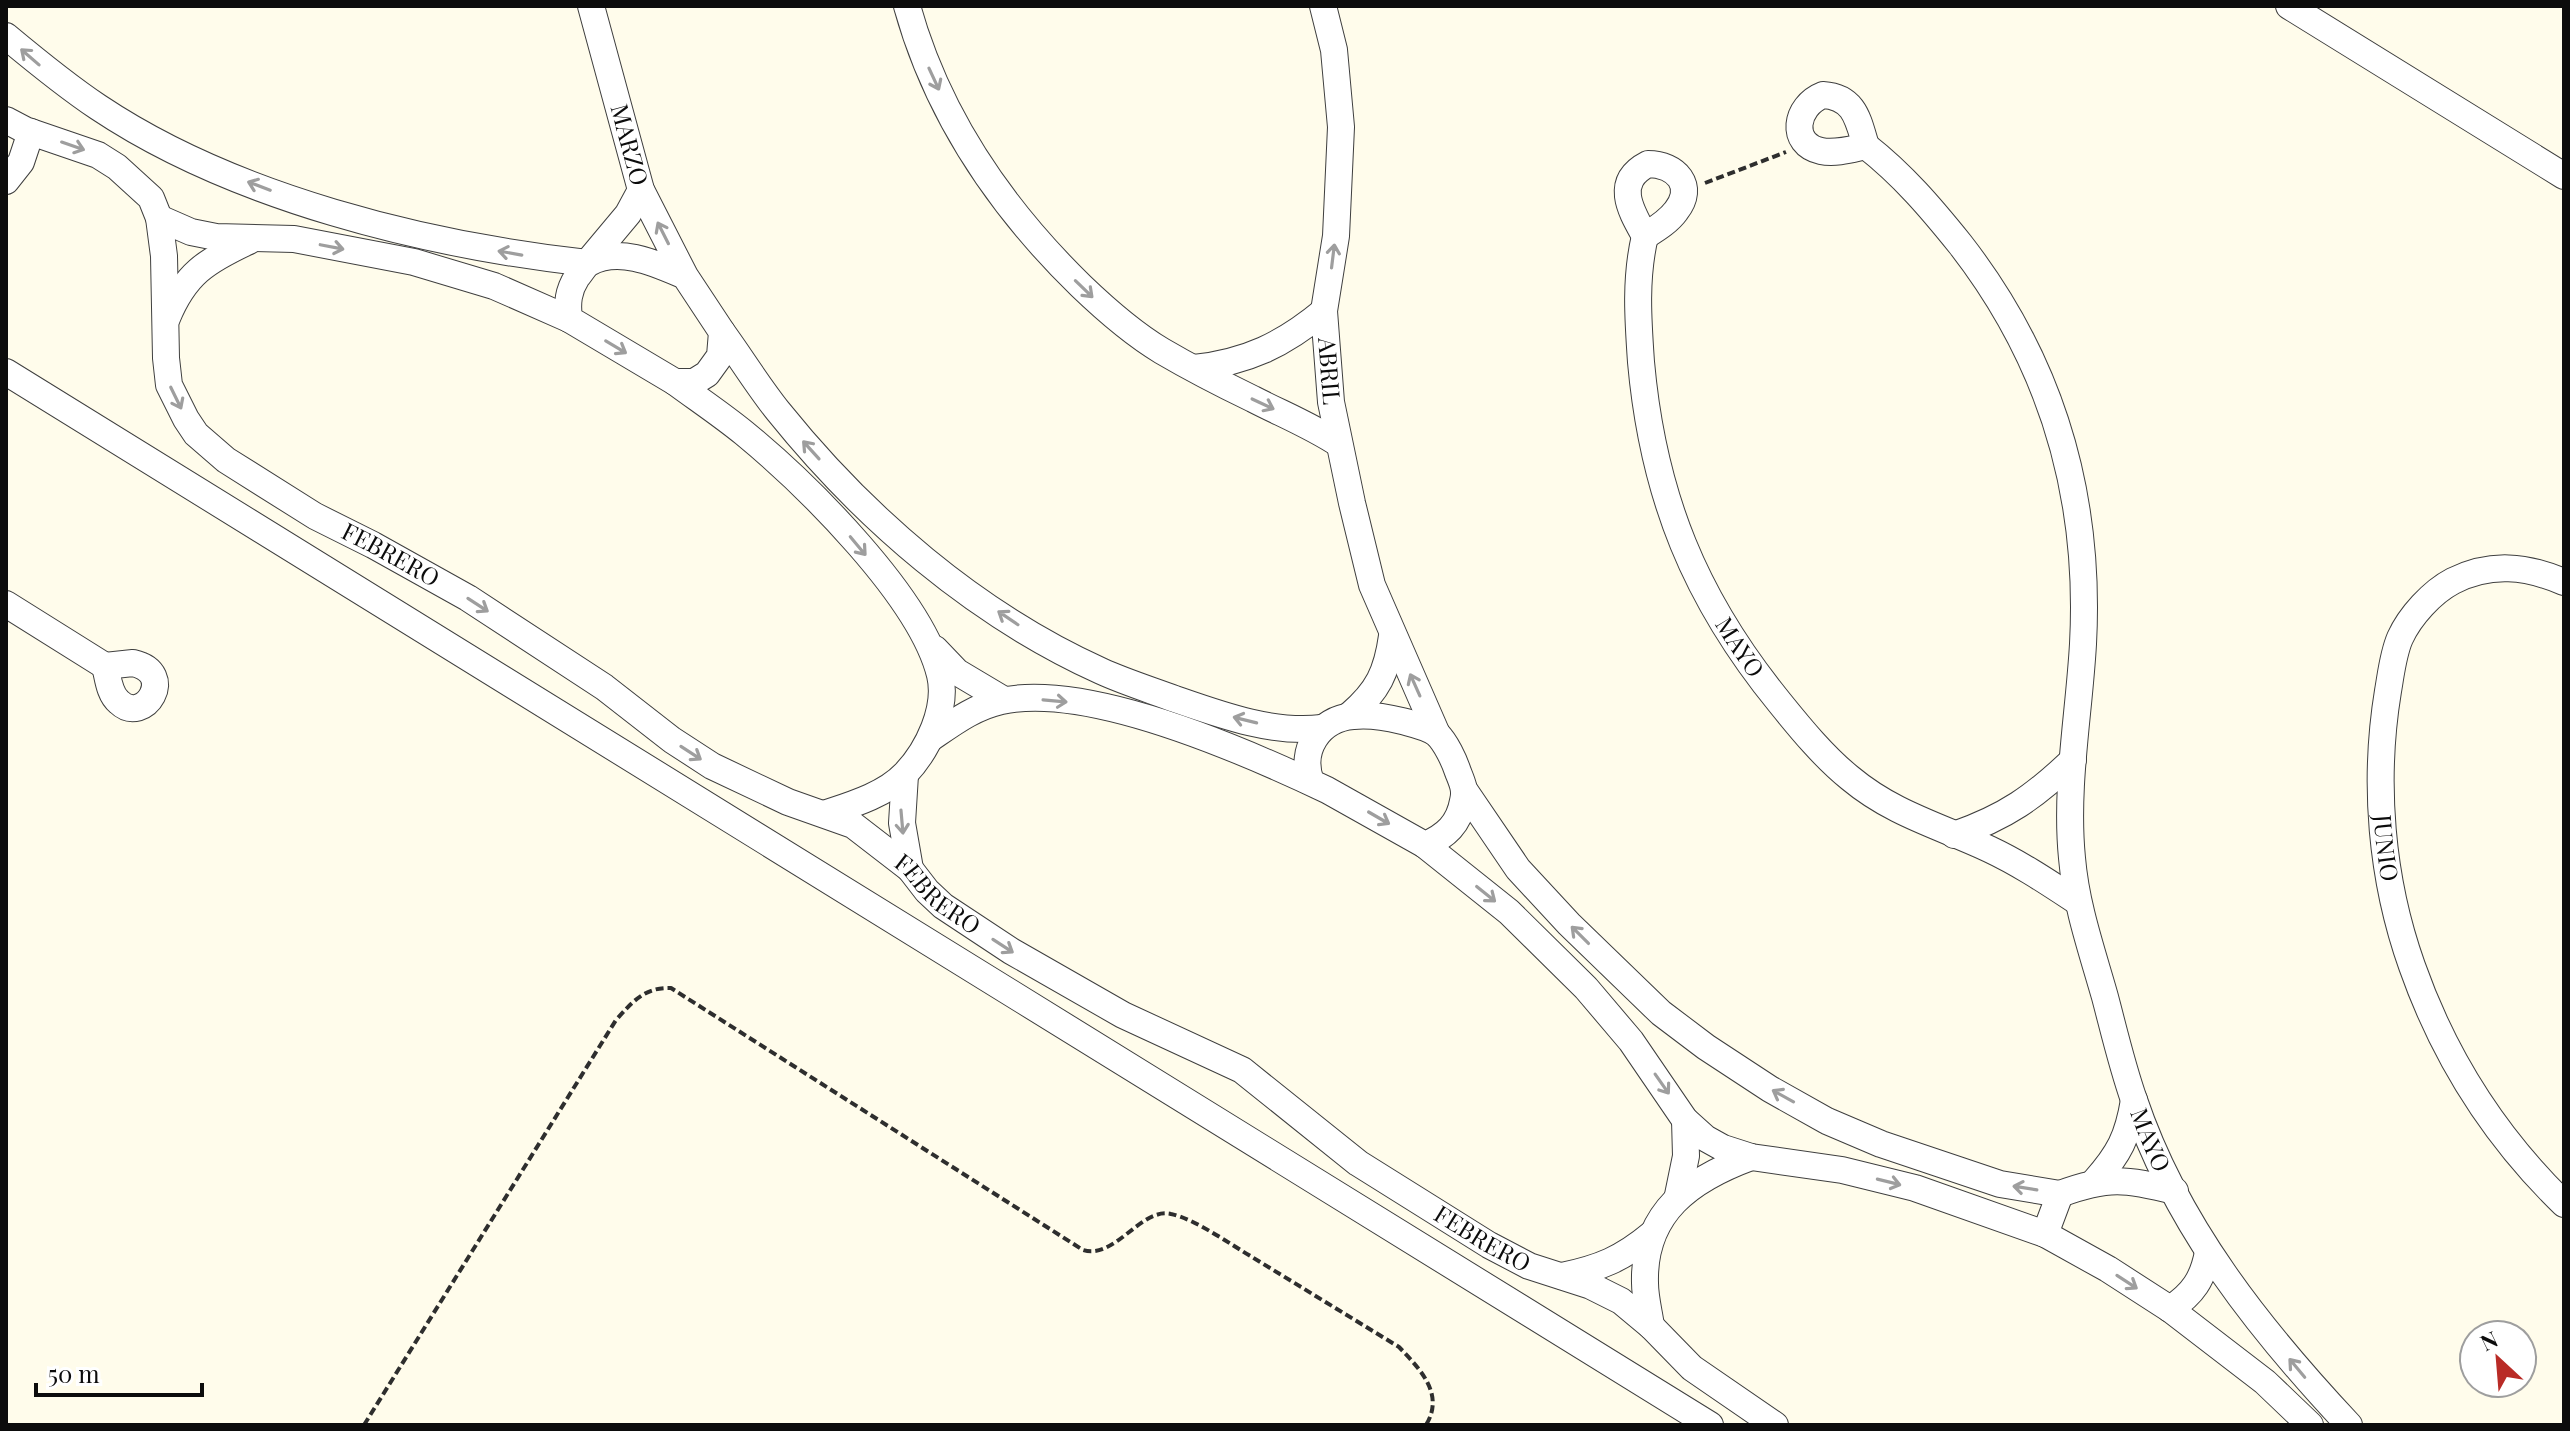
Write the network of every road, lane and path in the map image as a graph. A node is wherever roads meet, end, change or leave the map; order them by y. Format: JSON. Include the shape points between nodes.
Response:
{"nodes":[{"id":1,"x":591,"y":6,"type":"edge"},
{"id":2,"x":907,"y":6,"type":"edge"},
{"id":3,"x":1323,"y":6,"type":"edge"},
{"id":4,"x":2297,"y":8,"type":"edge"},
{"id":5,"x":6,"y":36,"type":"edge"},
{"id":6,"x":6,"y":120,"type":"edge"},
{"id":7,"x":31,"y":132,"type":"junction"},
{"id":8,"x":145,"y":135,"type":"junction"},
{"id":9,"x":1807,"y":144,"type":"junction"},
{"id":10,"x":1866,"y":146,"type":"junction"},
{"id":11,"x":122,"y":171,"type":"junction"},
{"id":12,"x":2564,"y":176,"type":"edge"},
{"id":13,"x":6,"y":181,"type":"edge"},
{"id":14,"x":641,"y":190,"type":"junction"},
{"id":15,"x":1684,"y":191,"type":"junction"},
{"id":16,"x":300,"y":201,"type":"junction"},
{"id":17,"x":159,"y":218,"type":"junction"},
{"id":18,"x":1645,"y":236,"type":"junction"},
{"id":19,"x":255,"y":238,"type":"junction"},
{"id":20,"x":294,"y":239,"type":"junction"},
{"id":21,"x":587,"y":263,"type":"junction"},
{"id":22,"x":685,"y":276,"type":"junction"},
{"id":23,"x":1324,"y":311,"type":"junction"},
{"id":24,"x":569,"y":319,"type":"junction"},
{"id":25,"x":165,"y":322,"type":"junction"},
{"id":26,"x":722,"y":332,"type":"junction"},
{"id":27,"x":1194,"y":368,"type":"junction"},
{"id":28,"x":6,"y":372,"type":"edge"},
{"id":29,"x":675,"y":382,"type":"junction"},
{"id":30,"x":1339,"y":444,"type":"junction"},
{"id":31,"x":913,"y":550,"type":"junction"},
{"id":32,"x":886,"y":579,"type":"junction"},
{"id":33,"x":2564,"y":582,"type":"edge"},
{"id":34,"x":6,"y":604,"type":"edge"},
{"id":35,"x":1392,"y":636,"type":"junction"},
{"id":36,"x":930,"y":644,"type":"junction"},
{"id":37,"x":105,"y":666,"type":"dead end"},
{"id":38,"x":1101,"y":671,"type":"junction"},
{"id":39,"x":1004,"y":700,"type":"junction"},
{"id":40,"x":1096,"y":705,"type":"junction"},
{"id":41,"x":1350,"y":715,"type":"junction"},
{"id":42,"x":1322,"y":728,"type":"junction"},
{"id":43,"x":1437,"y":734,"type":"junction"},
{"id":44,"x":931,"y":738,"type":"junction"},
{"id":45,"x":2073,"y":760,"type":"junction"},
{"id":46,"x":905,"y":775,"type":"junction"},
{"id":47,"x":1311,"y":782,"type":"junction"},
{"id":48,"x":1465,"y":791,"type":"junction"},
{"id":49,"x":824,"y":814,"type":"junction"},
{"id":50,"x":1954,"y":835,"type":"junction"},
{"id":51,"x":1425,"y":845,"type":"junction"},
{"id":52,"x":910,"y":869,"type":"junction"},
{"id":53,"x":2078,"y":902,"type":"junction"},
{"id":54,"x":1661,"y":1013,"type":"junction"},
{"id":55,"x":1631,"y":1041,"type":"junction"},
{"id":56,"x":2134,"y":1100,"type":"junction"},
{"id":57,"x":1685,"y":1120,"type":"junction"},
{"id":58,"x":1852,"y":1131,"type":"junction"},
{"id":59,"x":1751,"y":1157,"type":"junction"},
{"id":60,"x":1842,"y":1170,"type":"junction"},
{"id":61,"x":2095,"y":1181,"type":"junction"},
{"id":62,"x":2175,"y":1191,"type":"junction"},
{"id":63,"x":2060,"y":1194,"type":"junction"},
{"id":64,"x":1678,"y":1195,"type":"junction"},
{"id":65,"x":2564,"y":1204,"type":"edge"},
{"id":66,"x":1652,"y":1234,"type":"junction"},
{"id":67,"x":2045,"y":1234,"type":"junction"},
{"id":68,"x":2208,"y":1252,"type":"junction"},
{"id":69,"x":1562,"y":1276,"type":"junction"},
{"id":70,"x":2170,"y":1309,"type":"junction"},
{"id":71,"x":1651,"y":1326,"type":"junction"},
{"id":72,"x":364,"y":1425,"type":"edge"},
{"id":73,"x":1426,"y":1425,"type":"edge"},
{"id":74,"x":1710,"y":1425,"type":"edge"},
{"id":75,"x":1775,"y":1425,"type":"edge"},
{"id":76,"x":2310,"y":1425,"type":"edge"},
{"id":77,"x":2349,"y":1425,"type":"edge"}],
"edges":[{"from":1,"to":14,"type":"street","name":"MARZO"},
{"from":2,"to":27,"type":"street","one_way":true,"via":[[930,73],[957,126],[1033,237],[1136,334]]},
{"from":23,"to":3,"type":"street","name":"ABRIL","one_way":true,"via":[[1336,236],[1341,127],[1334,50]]},
{"from":4,"to":12,"type":"street"},
{"from":8,"to":5,"type":"street","one_way":true,"via":[[66,85]]},
{"from":6,"to":7,"type":"street"},
{"from":7,"to":11,"type":"street","one_way":true,"via":[[98,155]]},
{"from":7,"to":13,"type":"street","via":[[21,162]]},
{"from":8,"to":11,"type":"street"},
{"from":16,"to":8,"type":"street","one_way":true},
{"from":9,"to":10,"type":"street","via":[[1830,152]]},
{"from":9,"to":10,"type":"street","via":[[1800,133],[1803,109],[1823,95],[1846,102]]},
{"from":9,"to":15,"type":"path"},
{"from":10,"to":45,"type":"street","name":"MAYO","via":[[1918,193],[1994,290],[2027,350],[2055,419],[2070,468],[2084,577]]},
{"from":11,"to":17,"type":"street","via":[[151,198]]},
{"from":14,"to":21,"type":"street"},
{"from":22,"to":14,"type":"street","name":"MARZO","one_way":true},
{"from":15,"to":18,"type":"street","via":[[1674,214]]},
{"from":15,"to":18,"type":"street","via":[[1674,170],[1662,164],[1638,169],[1627,191]]},
{"from":16,"to":20,"type":"street"},
{"from":21,"to":16,"type":"street","one_way":true,"via":[[507,254]]},
{"from":17,"to":19,"type":"street","via":[[191,232]]},
{"from":17,"to":25,"type":"street","name":"FEBRERO"},
{"from":18,"to":50,"type":"street","name":"MAYO","via":[[1639,260],[1638,327],[1652,443],[1669,511],[1705,591],[1757,675],[1849,778],[1904,814]]},
{"from":19,"to":20,"type":"street"},
{"from":19,"to":25,"type":"street","via":[[197,270],[177,292]]},
{"from":20,"to":24,"type":"street","one_way":true,"via":[[414,262],[494,286]]},
{"from":21,"to":22,"type":"street","via":[[632,257]]},
{"from":21,"to":24,"type":"street","via":[[571,287]]},
{"from":22,"to":26,"type":"street","name":"MARZO"},
{"from":23,"to":27,"type":"street","via":[[1264,351],[1229,364]]},
{"from":23,"to":30,"type":"street","name":"ABRIL"},
{"from":24,"to":29,"type":"street","one_way":true},
{"from":25,"to":49,"type":"street","name":"FEBRERO","one_way":true,"via":[[169,385],[196,434],[226,460],[283,498],[468,598],[712,766]]},
{"from":26,"to":29,"type":"street","via":[[720,356],[707,374],[694,382]]},
{"from":31,"to":26,"type":"street","name":"MARZO","one_way":true,"via":[[807,446]]},
{"from":27,"to":30,"type":"street","one_way":true},
{"from":28,"to":74,"type":"street"},
{"from":29,"to":32,"type":"street","one_way":true,"via":[[786,471]]},
{"from":30,"to":35,"type":"street","name":"ABRIL","via":[[1363,553]]},
{"from":31,"to":32,"type":"street","via":[[900,557]]},
{"from":38,"to":31,"type":"street","name":"MARZO","one_way":true,"via":[[1030,633]]},
{"from":32,"to":36,"type":"street"},
{"from":33,"to":65,"type":"street","name":"JUNIO","via":[[2495,567],[2469,573],[2424,604],[2399,639],[2383,724],[2381,770],[2387,867],[2397,921],[2424,997],[2458,1071],[2485,1112]]},
{"from":34,"to":37,"type":"street"},
{"from":35,"to":41,"type":"street","via":[[1384,674],[1369,699]]},
{"from":43,"to":35,"type":"street","name":"ABRIL","one_way":true},
{"from":36,"to":39,"type":"street","via":[[957,672]]},
{"from":36,"to":44,"type":"street","via":[[941,677],[941,704]]},
{"from":38,"to":40,"type":"street"},
{"from":42,"to":38,"type":"street","name":"MARZO","one_way":true,"via":[[1273,727],[1211,712]]},
{"from":39,"to":40,"type":"street","one_way":true},
{"from":39,"to":44,"type":"street","via":[[960,718]]},
{"from":40,"to":47,"type":"street","via":[[1237,749]]},
{"from":41,"to":42,"type":"street"},
{"from":41,"to":43,"type":"street","via":[[1380,716]]},
{"from":42,"to":47,"type":"street","via":[[1308,749],[1305,766]]},
{"from":43,"to":48,"type":"street"},
{"from":44,"to":46,"type":"street"},
{"from":45,"to":50,"type":"street","via":[[2037,794]]},
{"from":45,"to":53,"type":"street","name":"MAYO","via":[[2071,857]]},
{"from":46,"to":49,"type":"street"},
{"from":46,"to":52,"type":"street","one_way":true,"via":[[902,823]]},
{"from":47,"to":51,"type":"street","one_way":true},
{"from":48,"to":51,"type":"street","via":[[1460,816],[1442,837]]},
{"from":54,"to":48,"type":"street","one_way":true,"via":[[1518,869]]},
{"from":49,"to":52,"type":"street","name":"FEBRERO","via":[[853,825]]},
{"from":50,"to":53,"type":"street","name":"MAYO","via":[[2018,863]]},
{"from":51,"to":55,"type":"street","one_way":true,"via":[[1509,912]]},
{"from":52,"to":69,"type":"street","name":"FEBRERO","one_way":true,"via":[[943,906],[1011,951],[1123,1015],[1242,1070],[1358,1163],[1508,1256]]},
{"from":53,"to":56,"type":"street","name":"MAYO"},
{"from":54,"to":55,"type":"street"},
{"from":58,"to":54,"type":"street","one_way":true,"via":[[1770,1089]]},
{"from":55,"to":57,"type":"street","one_way":true},
{"from":56,"to":61,"type":"street","via":[[2129,1132]]},
{"from":56,"to":62,"type":"street","name":"MAYO"},
{"from":57,"to":59,"type":"street","via":[[1705,1138]]},
{"from":57,"to":64,"type":"street","via":[[1686,1156]]},
{"from":58,"to":60,"type":"street"},
{"from":63,"to":58,"type":"street","one_way":true,"via":[[2000,1184]]},
{"from":59,"to":60,"type":"street"},
{"from":59,"to":64,"type":"street","via":[[1725,1166]]},
{"from":60,"to":67,"type":"street","one_way":true,"via":[[1915,1188]]},
{"from":61,"to":62,"type":"street","via":[[2136,1182]]},
{"from":61,"to":63,"type":"street"},
{"from":62,"to":68,"type":"street","name":"MAYO"},
{"from":63,"to":67,"type":"street"},
{"from":64,"to":66,"type":"street"},
{"from":66,"to":69,"type":"street","via":[[1597,1269]]},
{"from":66,"to":71,"type":"street","via":[[1645,1286]]},
{"from":67,"to":70,"type":"street","one_way":true},
{"from":68,"to":70,"type":"street","via":[[2204,1274],[2190,1296]]},
{"from":77,"to":68,"type":"street","name":"MAYO","one_way":true,"via":[[2274,1340]]},
{"from":69,"to":71,"type":"street","name":"FEBRERO","via":[[1621,1301]]},
{"from":70,"to":76,"type":"street","via":[[2265,1382]]},
{"from":71,"to":75,"type":"street","name":"FEBRERO","via":[[1692,1368]]},
{"from":72,"to":73,"type":"path","via":[[616,1020],[636,997],[657,987],[671,988],[1083,1250],[1092,1253],[1107,1247],[1154,1216],[1169,1213],[1214,1234],[1399,1347],[1420,1369],[1433,1396],[1433,1414]]}]}
